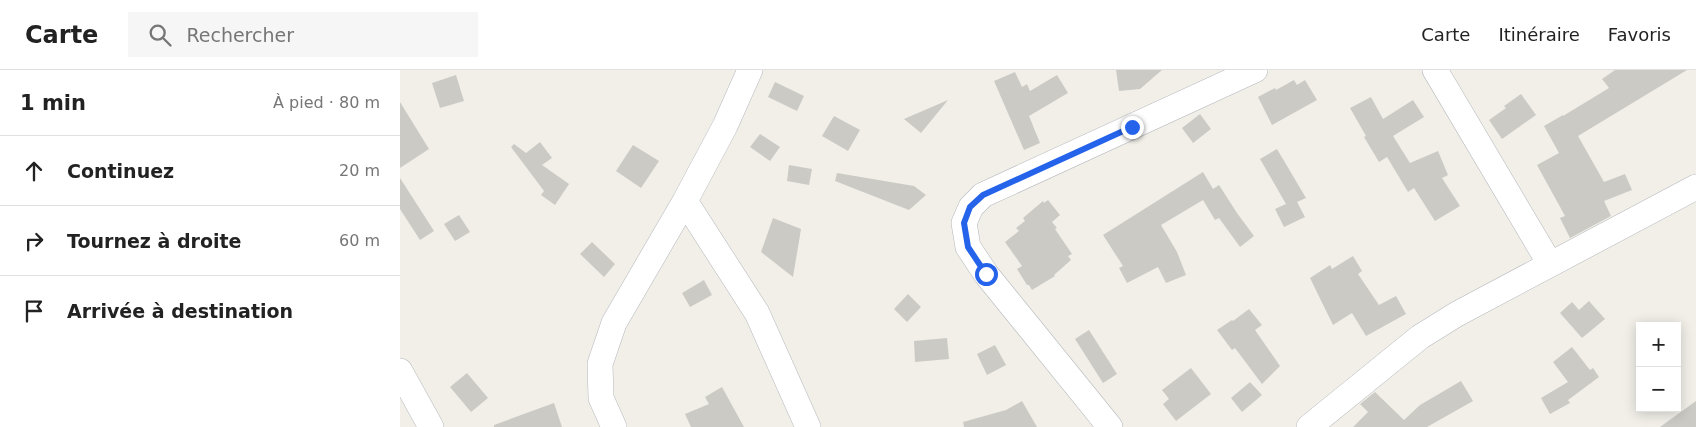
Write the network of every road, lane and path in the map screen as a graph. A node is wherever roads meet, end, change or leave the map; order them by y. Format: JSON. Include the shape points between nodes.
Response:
{"nodes":[{"id":1,"x":750,"y":70,"type":"edge"},
{"id":2,"x":1255,"y":70,"type":"edge"},
{"id":3,"x":1435,"y":70,"type":"edge"},
{"id":4,"x":1696,"y":187,"type":"edge"},
{"id":5,"x":685,"y":201,"type":"junction"},
{"id":6,"x":1550,"y":264,"type":"junction"},
{"id":7,"x":400,"y":371,"type":"edge"},
{"id":8,"x":431,"y":427,"type":"edge"},
{"id":9,"x":614,"y":427,"type":"edge"},
{"id":10,"x":808,"y":427,"type":"edge"},
{"id":11,"x":1110,"y":427,"type":"edge"},
{"id":12,"x":1309,"y":427,"type":"edge"}],
"edges":[{"from":1,"to":5,"type":"street"},
{"from":2,"to":11,"type":"street","via":[[983,195],[970,207],[964,223],[968,247],[986,274]]},
{"from":3,"to":6,"type":"street"},
{"from":4,"to":6,"type":"street"},
{"from":5,"to":9,"type":"street","via":[[614,323],[600,364],[601,398]]},
{"from":5,"to":10,"type":"street","via":[[757,313]]},
{"from":6,"to":12,"type":"street","via":[[1420,337]]},
{"from":7,"to":8,"type":"street"}]}
